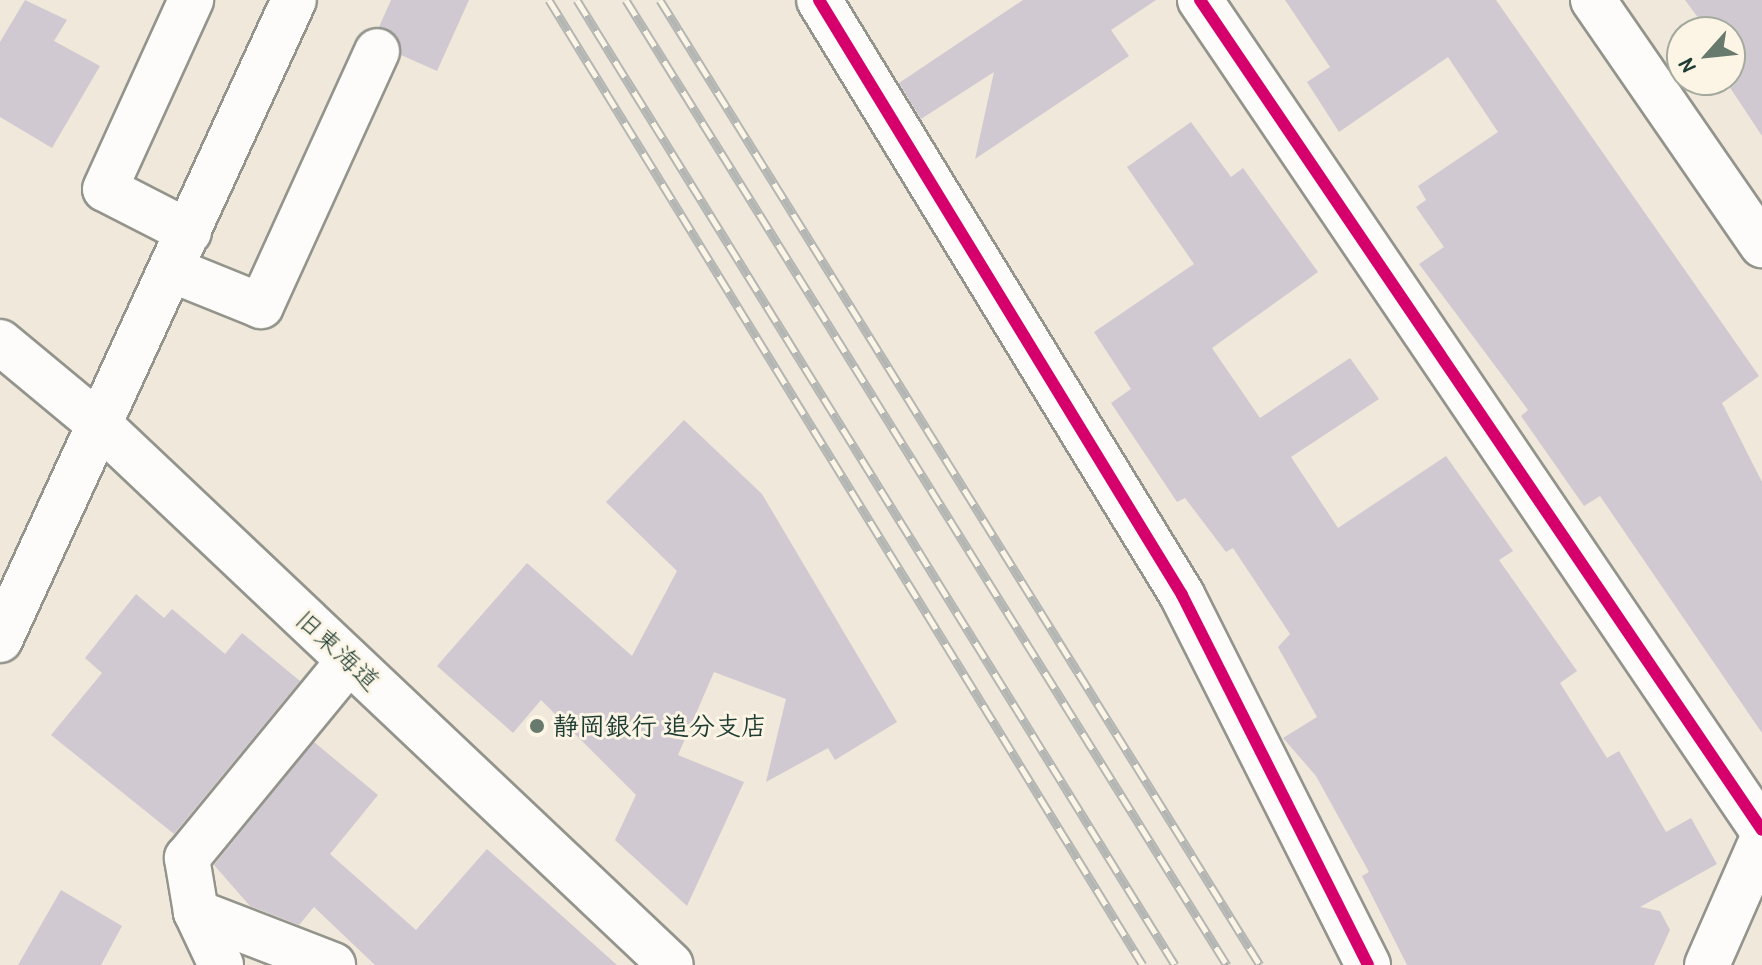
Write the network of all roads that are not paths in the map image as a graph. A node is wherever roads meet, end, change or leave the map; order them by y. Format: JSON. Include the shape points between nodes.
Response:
{"nodes":[{"id":1,"x":191,"y":0,"type":"edge"},
{"id":2,"x":294,"y":0,"type":"edge"},
{"id":3,"x":819,"y":0,"type":"edge"},
{"id":4,"x":1200,"y":0,"type":"edge"},
{"id":5,"x":1593,"y":0,"type":"edge"},
{"id":6,"x":377,"y":51,"type":"dead end"},
{"id":7,"x":1762,"y":245,"type":"edge"},
{"id":8,"x":181,"y":251,"type":"junction"},
{"id":9,"x":0,"y":342,"type":"edge"},
{"id":10,"x":101,"y":426,"type":"junction"},
{"id":11,"x":0,"y":640,"type":"edge"},
{"id":12,"x":349,"y":661,"type":"junction"},
{"id":13,"x":1762,"y":830,"type":"edge"},
{"id":14,"x":1762,"y":840,"type":"edge"},
{"id":15,"x":196,"y":912,"type":"junction"},
{"id":16,"x":221,"y":965,"type":"edge"},
{"id":17,"x":333,"y":965,"type":"edge"},
{"id":18,"x":671,"y":965,"type":"edge"},
{"id":19,"x":1368,"y":965,"type":"edge"},
{"id":20,"x":1707,"y":965,"type":"edge"}],
"edges":[{"from":1,"to":8,"type":"street","via":[[105,189]]},
{"from":2,"to":8,"type":"street"},
{"from":3,"to":19,"type":"street","via":[[1182,595]]},
{"from":4,"to":13,"type":"street"},
{"from":5,"to":7,"type":"street"},
{"from":6,"to":8,"type":"street","via":[[261,306]]},
{"from":8,"to":10,"type":"street"},
{"from":9,"to":10,"type":"street","name":"旧東海道"},
{"from":10,"to":11,"type":"street"},
{"from":10,"to":12,"type":"street","name":"旧東海道"},
{"from":12,"to":15,"type":"street","via":[[187,858]]},
{"from":12,"to":18,"type":"street","name":"旧東海道"},
{"from":14,"to":20,"type":"street"},
{"from":15,"to":16,"type":"street"},
{"from":15,"to":17,"type":"street"}]}
